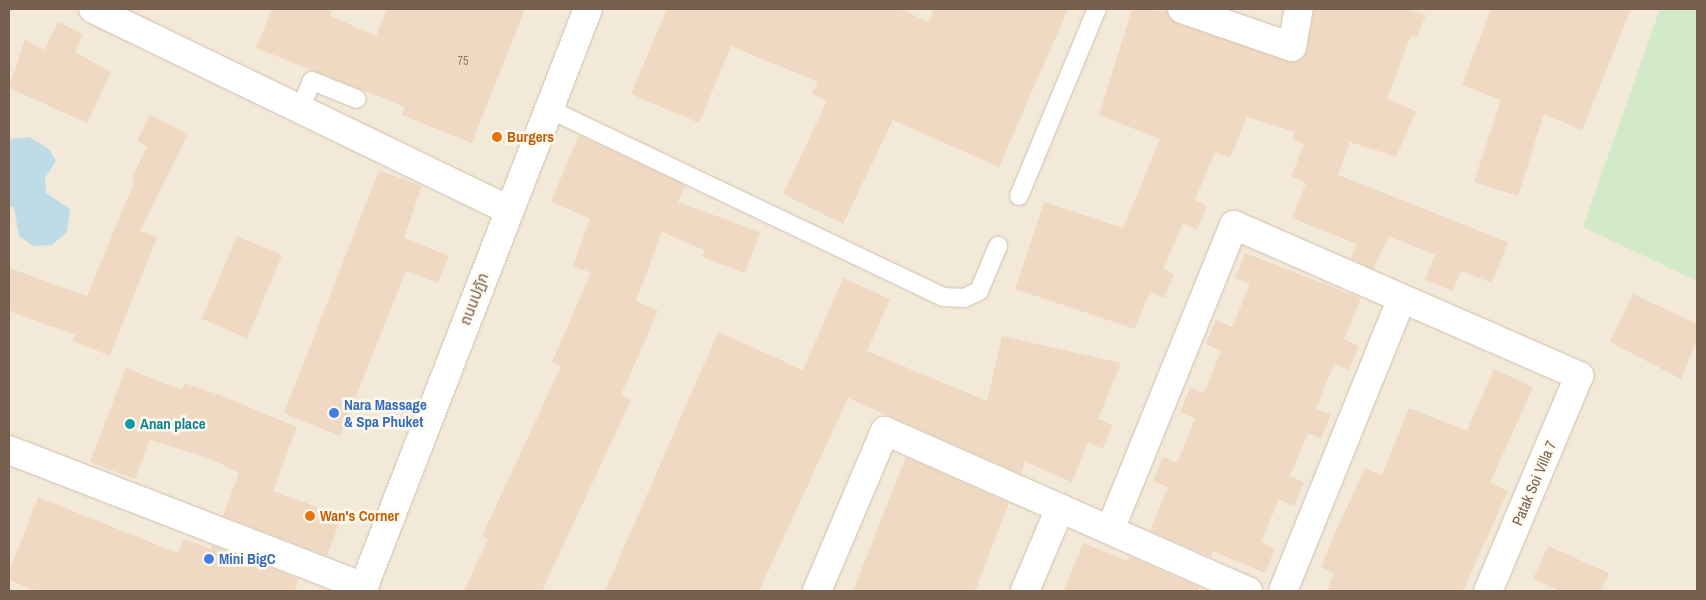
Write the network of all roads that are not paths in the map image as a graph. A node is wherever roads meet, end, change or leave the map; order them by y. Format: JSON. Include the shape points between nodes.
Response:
{"nodes":[{"id":1,"x":93,"y":9,"type":"edge"},
{"id":2,"x":588,"y":9,"type":"edge"},
{"id":3,"x":1098,"y":9,"type":"edge"},
{"id":4,"x":1182,"y":9,"type":"edge"},
{"id":5,"x":1299,"y":9,"type":"edge"},
{"id":6,"x":357,"y":99,"type":"dead end"},
{"id":7,"x":549,"y":108,"type":"junction"},
{"id":8,"x":300,"y":109,"type":"junction"},
{"id":9,"x":1019,"y":196,"type":"dead end"},
{"id":10,"x":508,"y":210,"type":"junction"},
{"id":11,"x":998,"y":246,"type":"dead end"},
{"id":12,"x":1401,"y":301,"type":"junction"},
{"id":13,"x":9,"y":450,"type":"edge"},
{"id":14,"x":1060,"y":508,"type":"junction"},
{"id":15,"x":1110,"y":530,"type":"junction"},
{"id":16,"x":363,"y":589,"type":"edge"},
{"id":17,"x":1239,"y":589,"type":"edge"},
{"id":18,"x":817,"y":591,"type":"edge"},
{"id":19,"x":1025,"y":591,"type":"edge"},
{"id":20,"x":1283,"y":591,"type":"edge"},
{"id":21,"x":1488,"y":591,"type":"edge"}],
"edges":[{"from":1,"to":8,"type":"street"},
{"from":2,"to":7,"type":"street","name":"ถนนปฏัก"},
{"from":3,"to":9,"type":"lane"},
{"from":4,"to":5,"type":"street","via":[[1292,47]]},
{"from":6,"to":8,"type":"lane","via":[[312,81]]},
{"from":7,"to":10,"type":"street","name":"ถนนปฏัก"},
{"from":7,"to":11,"type":"lane","via":[[944,296],[964,298],[979,291]]},
{"from":8,"to":10,"type":"street"},
{"from":10,"to":16,"type":"street","name":"ถนนปฏัก"},
{"from":12,"to":15,"type":"street","via":[[1234,226]]},
{"from":12,"to":20,"type":"street"},
{"from":12,"to":21,"type":"street","name":"Patak Soi Villa 7","via":[[1579,376]]},
{"from":13,"to":16,"type":"street"},
{"from":14,"to":15,"type":"street"},
{"from":14,"to":18,"type":"street","via":[[886,431]]},
{"from":14,"to":19,"type":"street"},
{"from":15,"to":17,"type":"street"}]}
